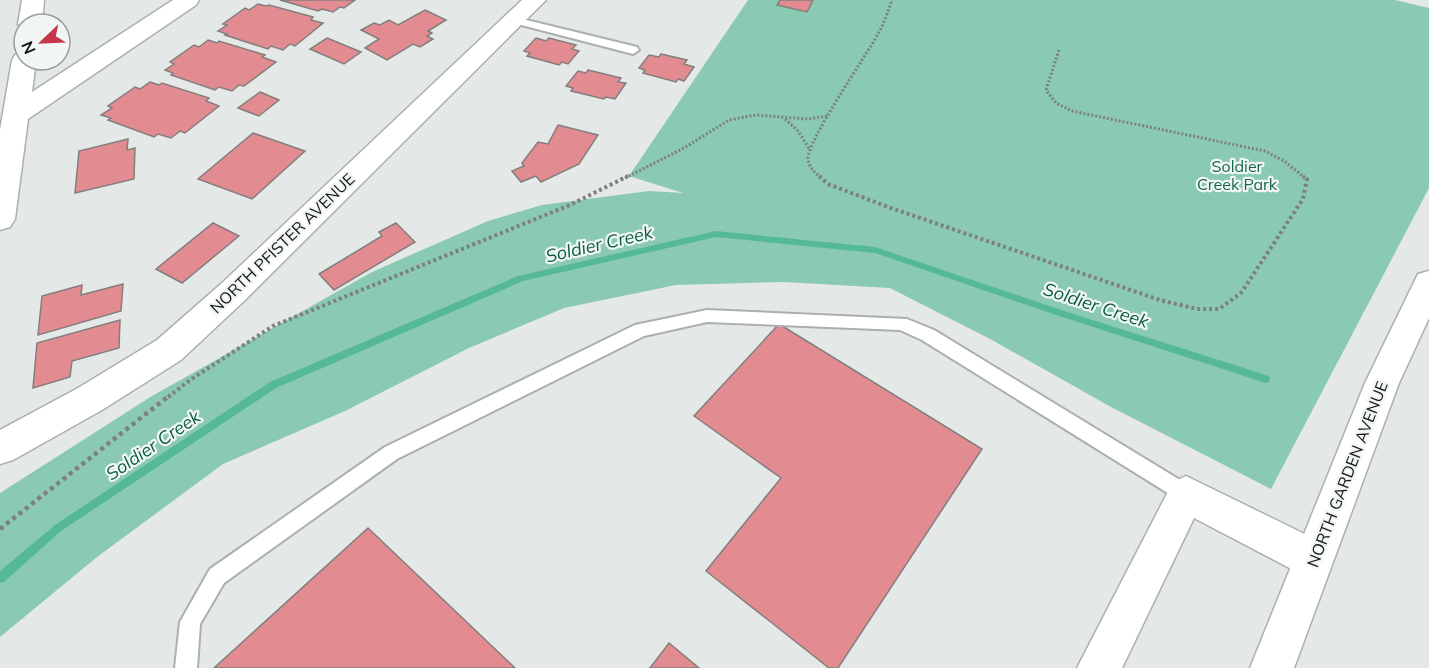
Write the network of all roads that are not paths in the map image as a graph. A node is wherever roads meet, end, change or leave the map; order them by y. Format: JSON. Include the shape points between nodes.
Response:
{"nodes":[{"id":1,"x":188,"y":0,"type":"edge"},
{"id":2,"x":525,"y":10,"type":"edge"},
{"id":3,"x":633,"y":50,"type":"dead end"},
{"id":4,"x":22,"y":72,"type":"edge"},
{"id":5,"x":17,"y":114,"type":"junction"},
{"id":6,"x":5,"y":163,"type":"edge"},
{"id":7,"x":0,"y":219,"type":"edge"},
{"id":8,"x":1429,"y":283,"type":"edge"},
{"id":9,"x":0,"y":448,"type":"edge"},
{"id":10,"x":1186,"y":494,"type":"junction"},
{"id":11,"x":1313,"y":559,"type":"junction"},
{"id":12,"x":186,"y":668,"type":"edge"},
{"id":13,"x":1099,"y":668,"type":"edge"},
{"id":14,"x":1272,"y":668,"type":"edge"}],
"edges":[{"from":1,"to":5,"type":"street"},
{"from":2,"to":3,"type":"lane"},
{"from":2,"to":9,"type":"street","name":"NORTH PFISTER AVENUE","via":[[169,350]]},
{"from":4,"to":5,"type":"street"},
{"from":5,"to":6,"type":"street"},
{"from":6,"to":7,"type":"street"},
{"from":8,"to":11,"type":"street","name":"NORTH GARDEN AVENUE","via":[[1382,383]]},
{"from":10,"to":11,"type":"street"},
{"from":10,"to":12,"type":"lane","via":[[928,335],[901,324],[707,316],[641,330],[391,453],[217,576],[190,622]]},
{"from":10,"to":13,"type":"street"},
{"from":11,"to":14,"type":"street","name":"NORTH GARDEN AVENUE"}]}
